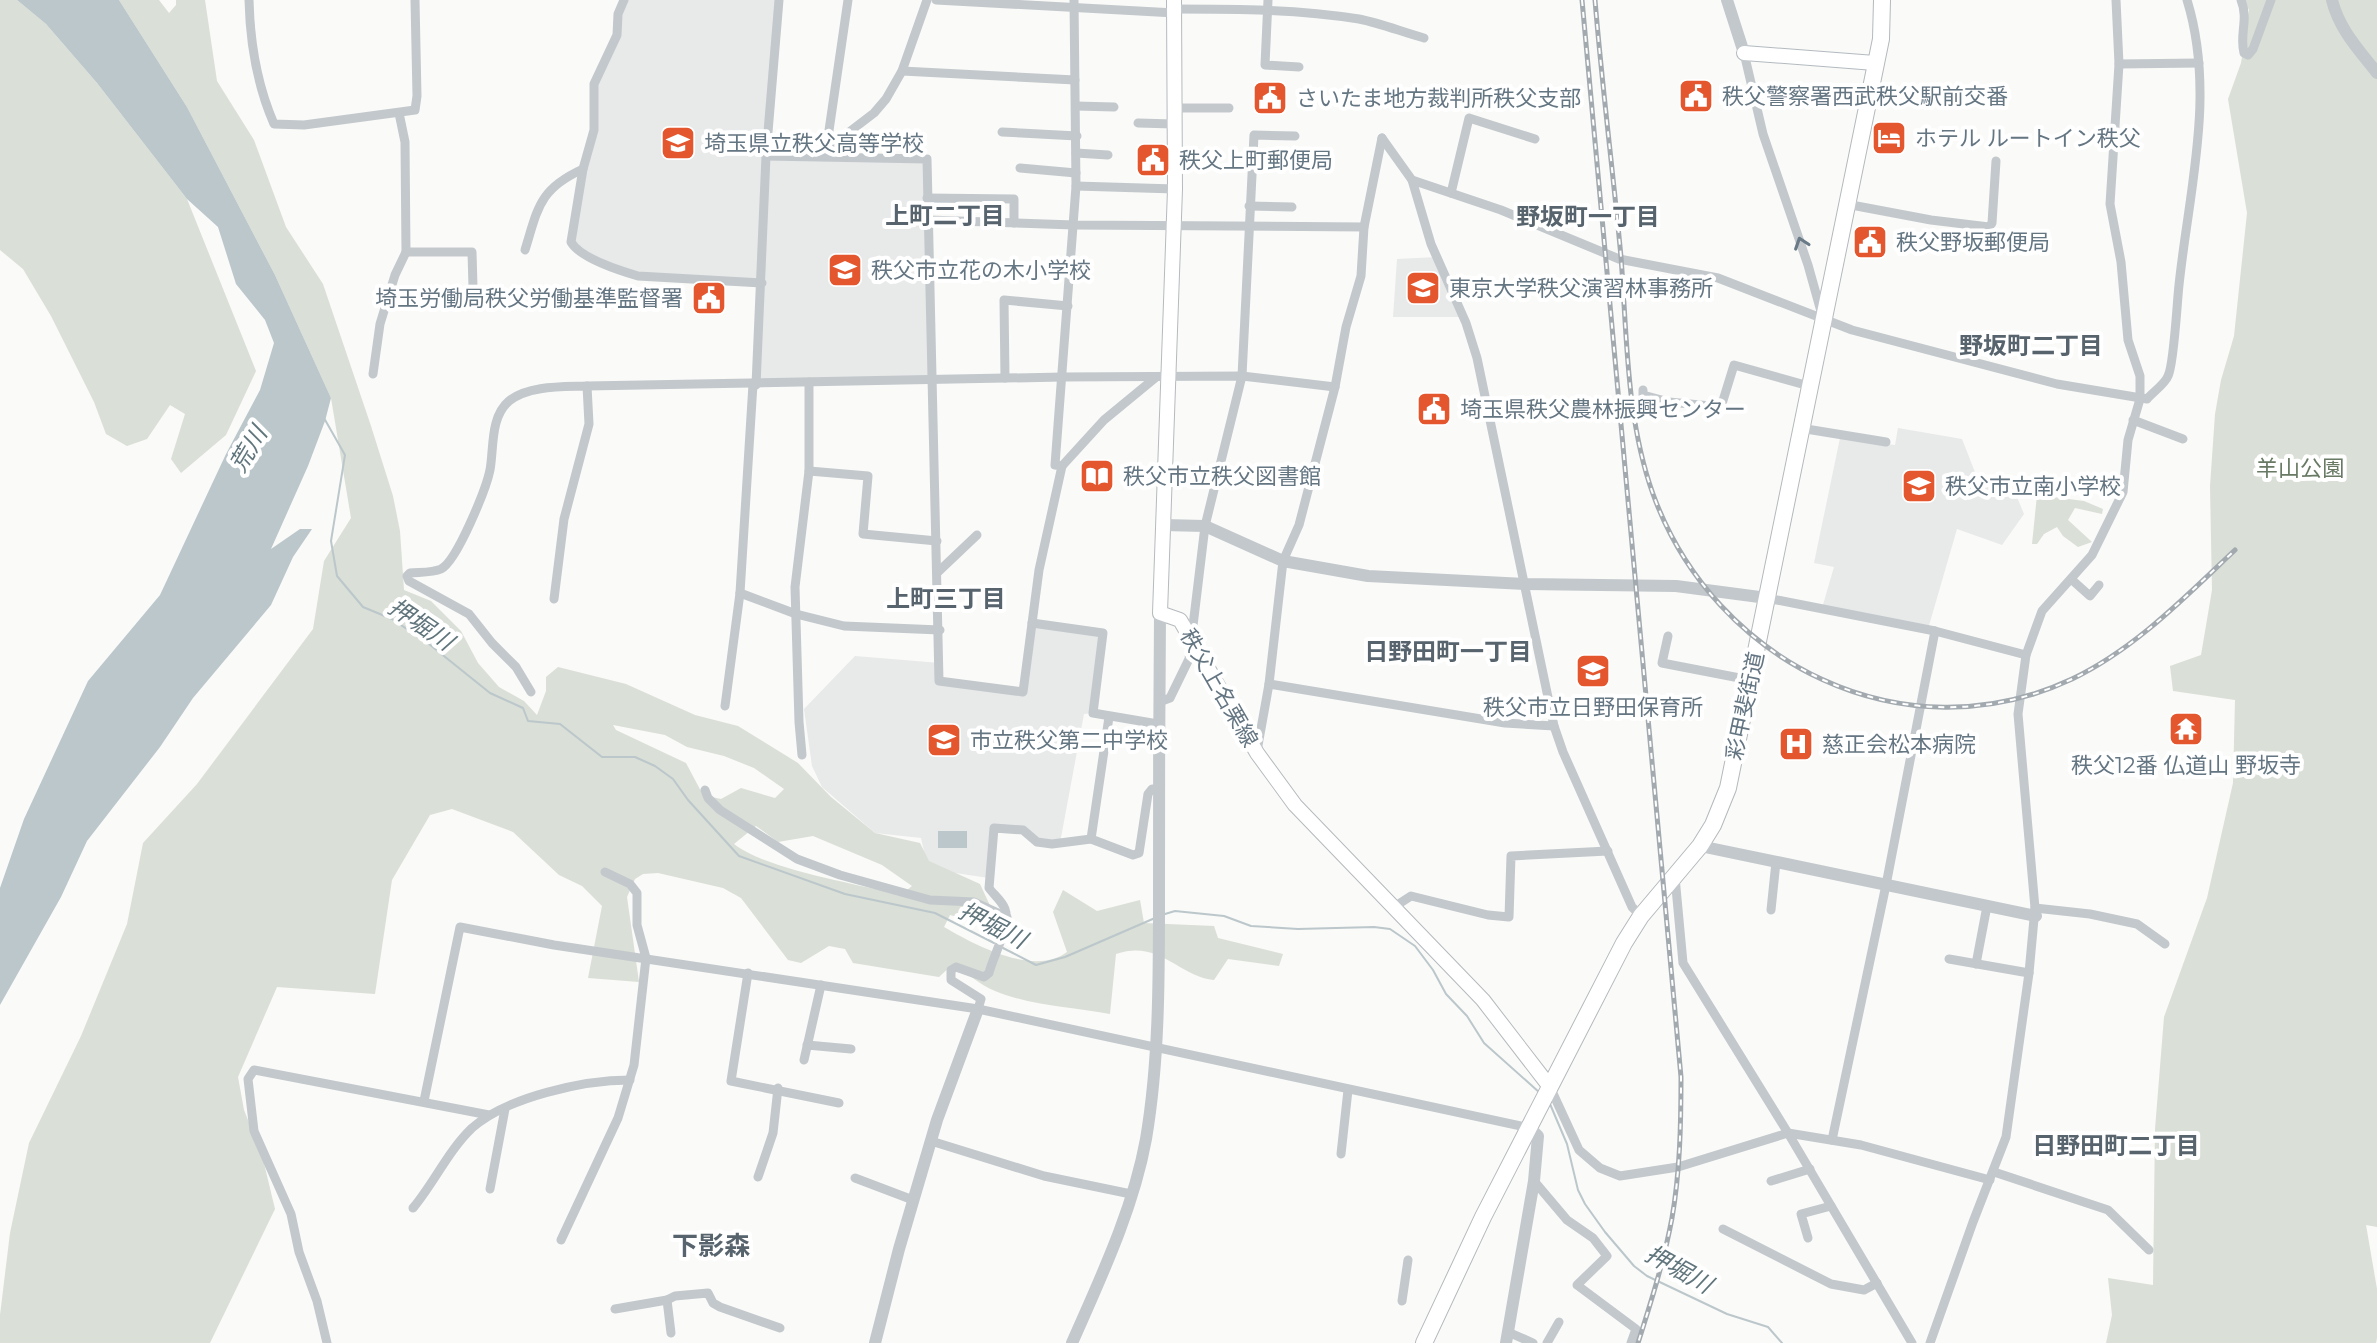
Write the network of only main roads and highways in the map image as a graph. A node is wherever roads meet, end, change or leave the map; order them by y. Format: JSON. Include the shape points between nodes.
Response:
{"nodes":[{"id":1,"x":1882,"y":0,"type":"edge"},
{"id":2,"x":1174,"y":7,"type":"edge"},
{"id":3,"x":1744,"y":53,"type":"road end"},
{"id":4,"x":1875,"y":63,"type":"junction"},
{"id":5,"x":1548,"y":1091,"type":"junction"},
{"id":6,"x":1424,"y":1343,"type":"edge"}],
"edges":[{"from":1,"to":4,"type":"highway","name":"彩甲斐街道"},
{"from":2,"to":5,"type":"main road","name":"秩父上名栗線","via":[[1175,189],[1162,377],[1160,613],[1180,620],[1257,753],[1295,805],[1483,1000]]},
{"from":3,"to":4,"type":"main road"},
{"from":4,"to":5,"type":"highway","name":"彩甲斐街道","via":[[1725,797],[1700,846],[1624,943]]},
{"from":5,"to":6,"type":"highway","name":"彩甲斐街道"}]}
